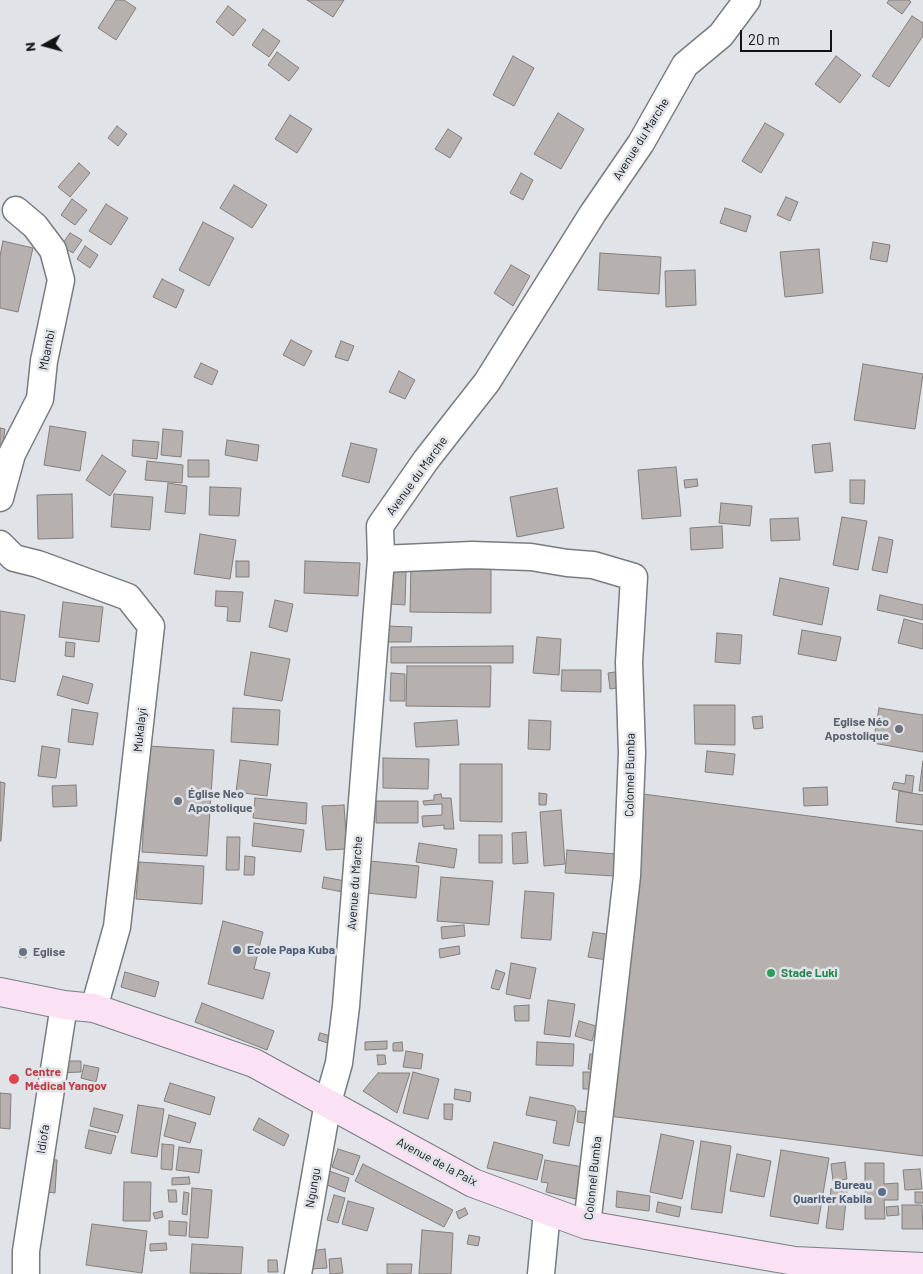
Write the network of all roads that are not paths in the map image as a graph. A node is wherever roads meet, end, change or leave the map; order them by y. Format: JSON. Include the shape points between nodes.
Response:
{"nodes":[{"id":1,"x":747,"y":0,"type":"edge"},
{"id":2,"x":16,"y":210,"type":"dead end"},
{"id":3,"x":0,"y":498,"type":"edge"},
{"id":4,"x":0,"y":544,"type":"edge"},
{"id":5,"x":381,"y":559,"type":"junction"},
{"id":6,"x":0,"y":992,"type":"edge"},
{"id":7,"x":64,"y":1005,"type":"junction"},
{"id":8,"x":94,"y":1008,"type":"junction"},
{"id":9,"x":328,"y":1102,"type":"junction"},
{"id":10,"x":547,"y":1211,"type":"junction"},
{"id":11,"x":587,"y":1225,"type":"junction"},
{"id":12,"x":923,"y":1267,"type":"edge"},
{"id":13,"x":794,"y":1268,"type":"edge"},
{"id":14,"x":26,"y":1274,"type":"edge"},
{"id":15,"x":298,"y":1274,"type":"edge"},
{"id":16,"x":541,"y":1274,"type":"edge"}],
"edges":[{"from":1,"to":5,"type":"street","name":"Avenue du Marche","via":[[721,36],[685,65],[641,143],[487,382],[380,526]]},
{"from":2,"to":3,"type":"street","name":"Mbambi","via":[[35,226],[53,250],[61,280],[44,361],[40,399],[12,454]]},
{"from":4,"to":8,"type":"street","name":"Mukalayi","via":[[14,558],[128,597],[151,626],[117,927]]},
{"from":5,"to":9,"type":"street","name":"Avenue du Marche","via":[[346,1006],[339,1063]]},
{"from":5,"to":11,"type":"street","name":"Colonnel Bumba","via":[[472,555],[531,557],[593,565],[634,577],[629,662],[632,753],[627,876]]},
{"from":6,"to":7,"type":"street","name":"Avenue de la Paix"},
{"from":7,"to":8,"type":"street","name":"Avenue de la Paix"},
{"from":7,"to":14,"type":"street","name":"Idiofa","via":[[26,1252]]},
{"from":8,"to":9,"type":"street","name":"Avenue de la Paix","via":[[254,1063]]},
{"from":9,"to":10,"type":"street","name":"Avenue de la Paix","via":[[473,1183]]},
{"from":9,"to":15,"type":"street","name":"Ngungu"},
{"from":10,"to":11,"type":"street","name":"Avenue de la Paix"},
{"from":10,"to":16,"type":"street"},
{"from":11,"to":13,"type":"street","name":"Avenue de la Paix"},
{"from":12,"to":13,"type":"street","name":"Avenue de la Paix"}]}
